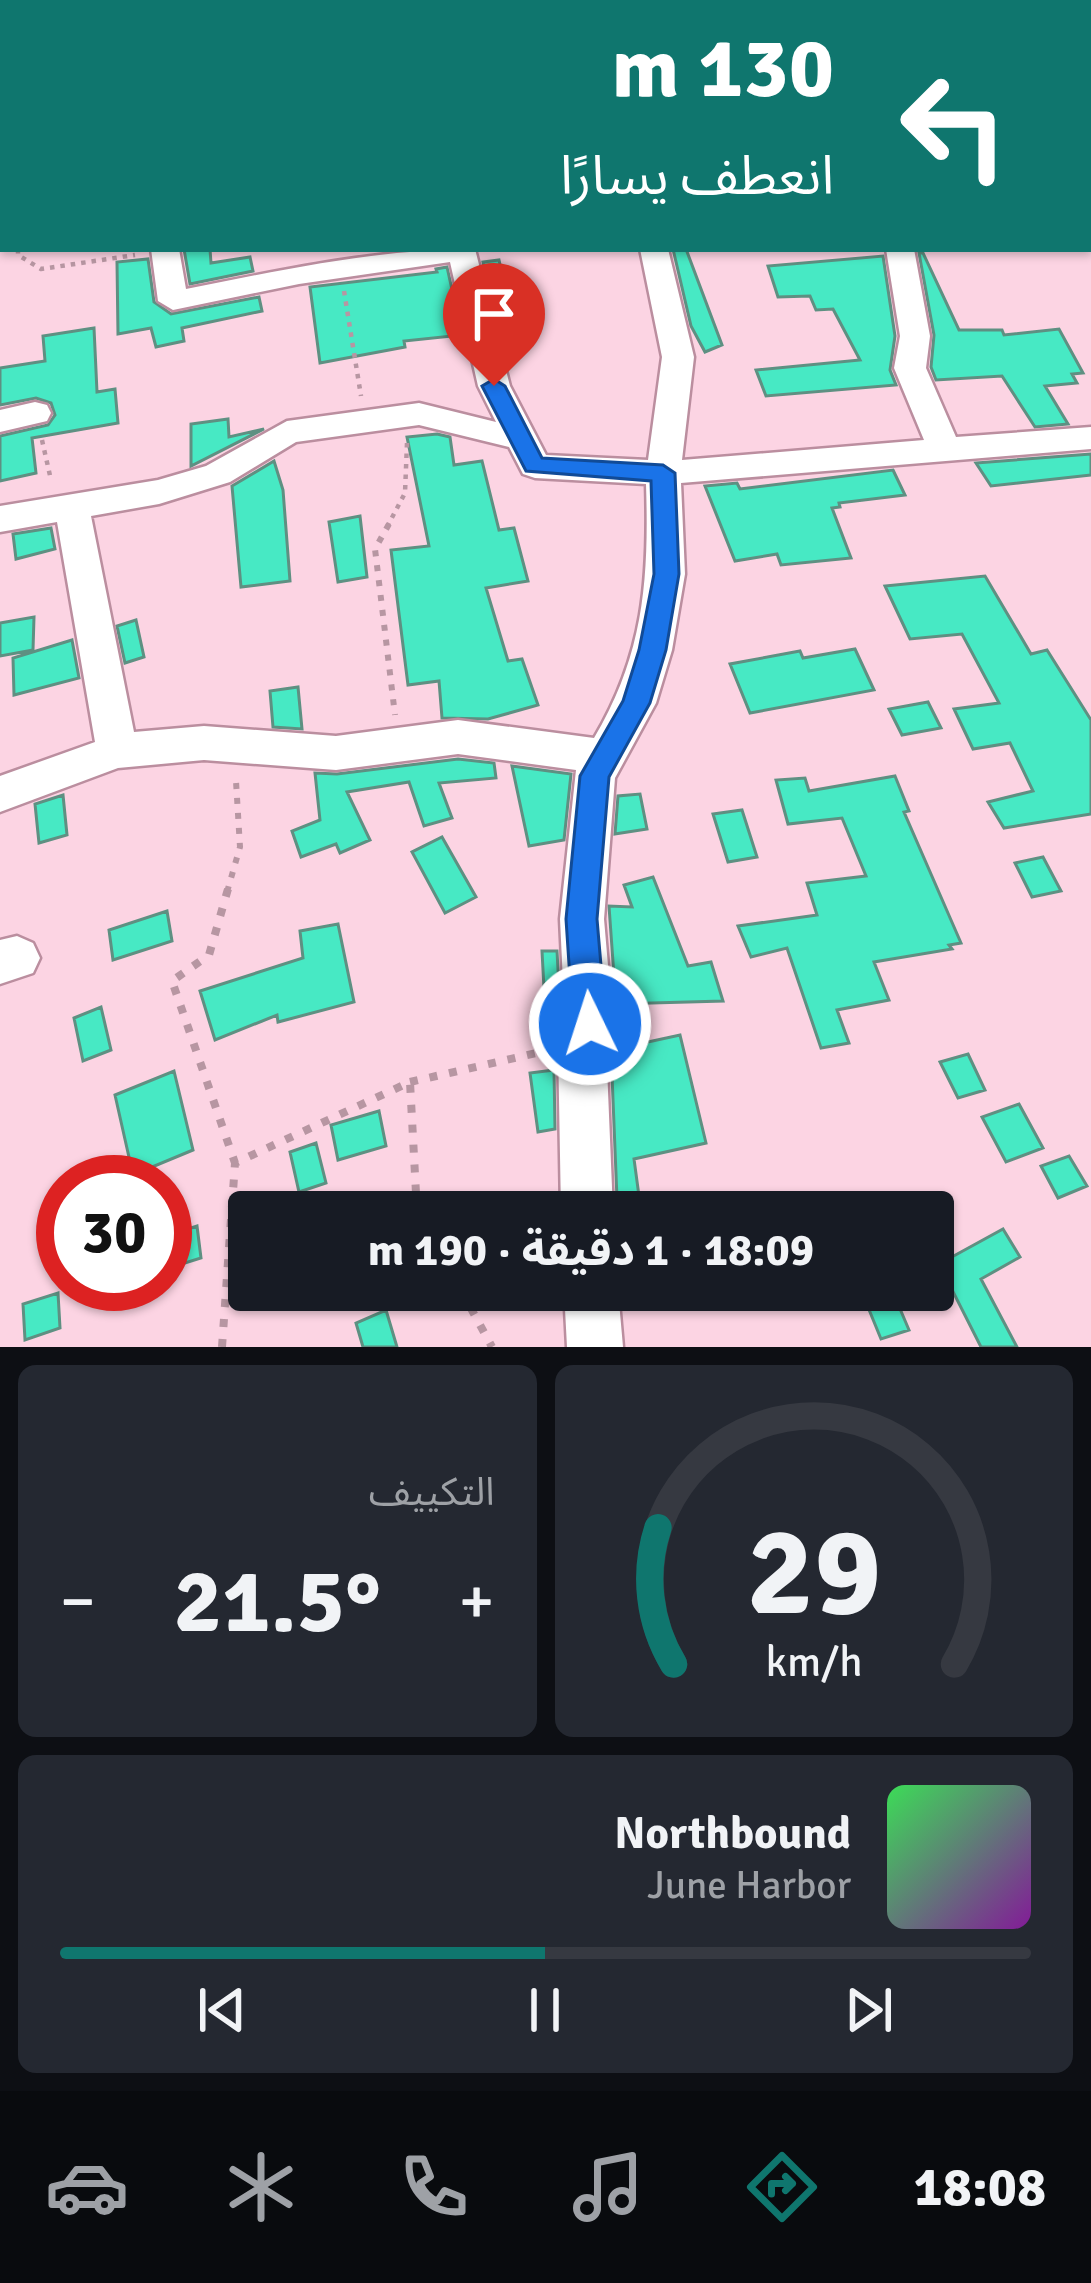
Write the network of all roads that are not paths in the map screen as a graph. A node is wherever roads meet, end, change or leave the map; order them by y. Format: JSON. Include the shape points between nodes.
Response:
{"nodes":[{"id":1,"x":165,"y":252,"type":"edge"},
{"id":2,"x":455,"y":252,"type":"edge"},
{"id":3,"x":462,"y":252,"type":"edge"},
{"id":4,"x":655,"y":252,"type":"edge"},
{"id":5,"x":901,"y":252,"type":"edge"},
{"id":6,"x":35,"y":413,"type":"road end"},
{"id":7,"x":0,"y":421,"type":"edge"},
{"id":8,"x":1091,"y":438,"type":"edge"},
{"id":9,"x":523,"y":439,"type":"junction"},
{"id":10,"x":945,"y":450,"type":"junction"},
{"id":11,"x":663,"y":473,"type":"junction"},
{"id":12,"x":72,"y":506,"type":"junction"},
{"id":13,"x":0,"y":519,"type":"edge"},
{"id":14,"x":117,"y":751,"type":"junction"},
{"id":15,"x":606,"y":757,"type":"junction"},
{"id":16,"x":0,"y":794,"type":"edge"},
{"id":17,"x":586,"y":1191,"type":"edge"},
{"id":18,"x":592,"y":1311,"type":"edge"},
{"id":19,"x":595,"y":1347,"type":"edge"}],
"edges":[{"from":1,"to":2,"type":"street","via":[[173,302]]},
{"from":3,"to":9,"type":"street","via":[[494,386]]},
{"from":4,"to":11,"type":"street","via":[[678,358]]},
{"from":5,"to":10,"type":"street","via":[[915,336],[910,368]]},
{"from":6,"to":7,"type":"street"},
{"from":8,"to":10,"type":"street"},
{"from":9,"to":11,"type":"street","via":[[535,466]]},
{"from":9,"to":12,"type":"street","via":[[409,416],[364,419],[287,432],[218,474],[159,492]]},
{"from":10,"to":11,"type":"street"},
{"from":11,"to":15,"type":"street","via":[[667,574],[653,650]]},
{"from":12,"to":13,"type":"street"},
{"from":12,"to":14,"type":"street"},
{"from":14,"to":15,"type":"street","via":[[233,745],[336,753],[458,737]]},
{"from":14,"to":16,"type":"street"},
{"from":15,"to":17,"type":"street","via":[[594,776],[582,919],[590,1024],[582,1042]]},
{"from":18,"to":19,"type":"street"}]}
